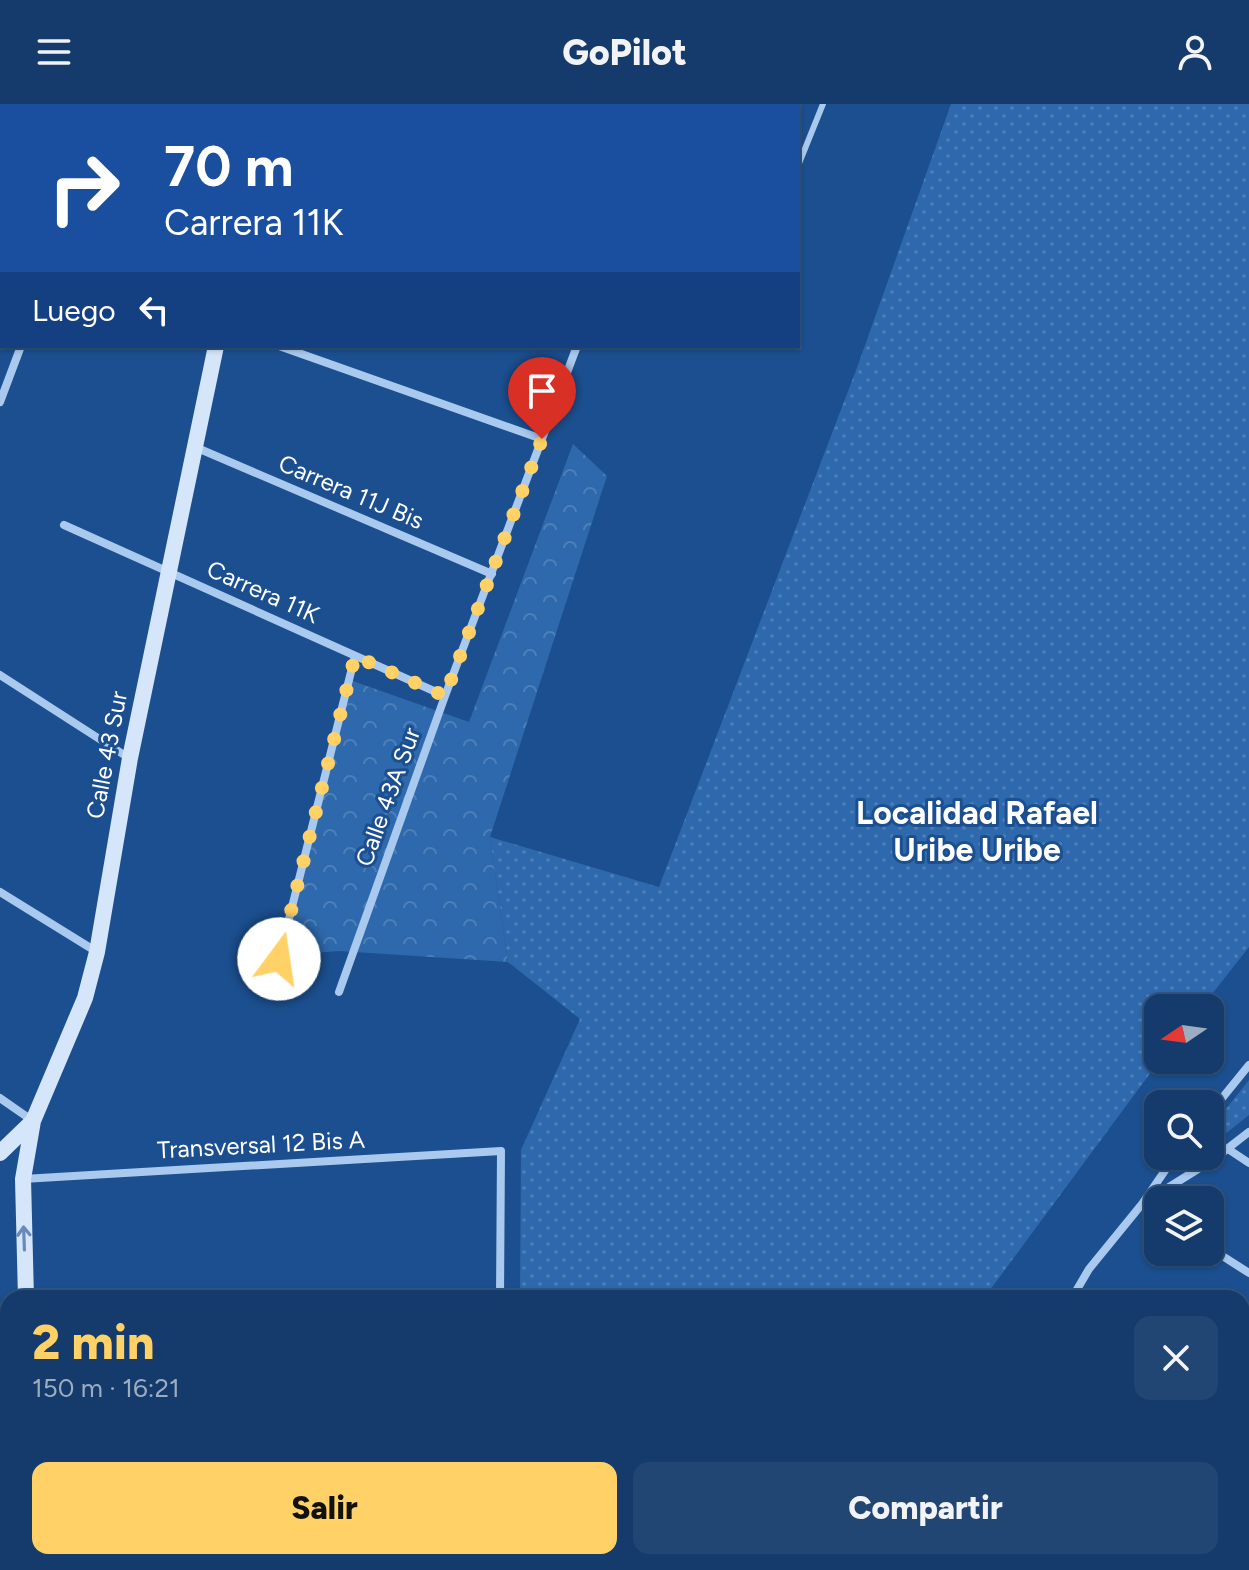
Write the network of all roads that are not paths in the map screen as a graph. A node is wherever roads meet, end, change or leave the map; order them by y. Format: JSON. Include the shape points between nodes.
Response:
{"nodes":[{"id":1,"x":823,"y":104,"type":"edge"},
{"id":2,"x":800,"y":161,"type":"edge"},
{"id":3,"x":20,"y":348,"type":"edge"},
{"id":4,"x":216,"y":348,"type":"edge"},
{"id":5,"x":285,"y":348,"type":"edge"},
{"id":6,"x":576,"y":348,"type":"edge"},
{"id":7,"x":0,"y":402,"type":"edge"},
{"id":8,"x":542,"y":439,"type":"junction"},
{"id":9,"x":195,"y":447,"type":"junction"},
{"id":10,"x":64,"y":525,"type":"dead end"},
{"id":11,"x":169,"y":572,"type":"junction"},
{"id":12,"x":492,"y":574,"type":"junction"},
{"id":13,"x":355,"y":656,"type":"junction"},
{"id":14,"x":0,"y":675,"type":"edge"},
{"id":15,"x":445,"y":696,"type":"junction"},
{"id":16,"x":130,"y":758,"type":"junction"},
{"id":17,"x":0,"y":892,"type":"edge"},
{"id":18,"x":97,"y":952,"type":"junction"},
{"id":19,"x":279,"y":959,"type":"dead end"},
{"id":20,"x":339,"y":992,"type":"dead end"},
{"id":21,"x":1249,"y":1065,"type":"edge"},
{"id":22,"x":1224,"y":1096,"type":"edge"},
{"id":23,"x":0,"y":1098,"type":"edge"},
{"id":24,"x":33,"y":1121,"type":"junction"},
{"id":25,"x":1249,"y":1132,"type":"edge"},
{"id":26,"x":1228,"y":1149,"type":"junction"},
{"id":27,"x":0,"y":1153,"type":"edge"},
{"id":28,"x":1249,"y":1163,"type":"edge"},
{"id":29,"x":1165,"y":1170,"type":"edge"},
{"id":30,"x":23,"y":1179,"type":"junction"},
{"id":31,"x":1142,"y":1204,"type":"junction"},
{"id":32,"x":1224,"y":1257,"type":"edge"},
{"id":33,"x":1249,"y":1273,"type":"edge"},
{"id":34,"x":26,"y":1290,"type":"edge"},
{"id":35,"x":500,"y":1290,"type":"edge"},
{"id":36,"x":1077,"y":1290,"type":"edge"}],
"edges":[{"from":1,"to":2,"type":"lane"},
{"from":3,"to":7,"type":"street"},
{"from":4,"to":9,"type":"street","name":"Calle 43 Sur"},
{"from":5,"to":8,"type":"street"},
{"from":6,"to":8,"type":"street","name":"Calle 43A Sur"},
{"from":8,"to":12,"type":"street","name":"Calle 43A Sur"},
{"from":9,"to":11,"type":"street","name":"Calle 43 Sur"},
{"from":9,"to":12,"type":"street","name":"Carrera 11J Bis"},
{"from":10,"to":11,"type":"street","name":"Carrera 11K"},
{"from":11,"to":13,"type":"street","name":"Carrera 11K"},
{"from":11,"to":16,"type":"street","name":"Calle 43 Sur"},
{"from":12,"to":15,"type":"street","name":"Calle 43A Sur"},
{"from":13,"to":15,"type":"street","name":"Carrera 11K"},
{"from":13,"to":19,"type":"street"},
{"from":14,"to":16,"type":"street"},
{"from":15,"to":20,"type":"street","name":"Calle 43A Sur"},
{"from":16,"to":18,"type":"street","name":"Calle 43 Sur"},
{"from":17,"to":18,"type":"street"},
{"from":18,"to":24,"type":"street","name":"Calle 43 Sur","via":[[85,998]]},
{"from":21,"to":22,"type":"street"},
{"from":23,"to":24,"type":"street"},
{"from":24,"to":27,"type":"street","name":"Calle 43 Sur"},
{"from":24,"to":30,"type":"street"},
{"from":25,"to":26,"type":"street"},
{"from":26,"to":28,"type":"street"},
{"from":26,"to":31,"type":"street"},
{"from":29,"to":31,"type":"street"},
{"from":34,"to":30,"type":"street","one_way":true},
{"from":30,"to":35,"type":"street","name":"Transversal 12 Bis A","via":[[501,1151]]},
{"from":31,"to":36,"type":"street"},
{"from":32,"to":33,"type":"street"}]}
